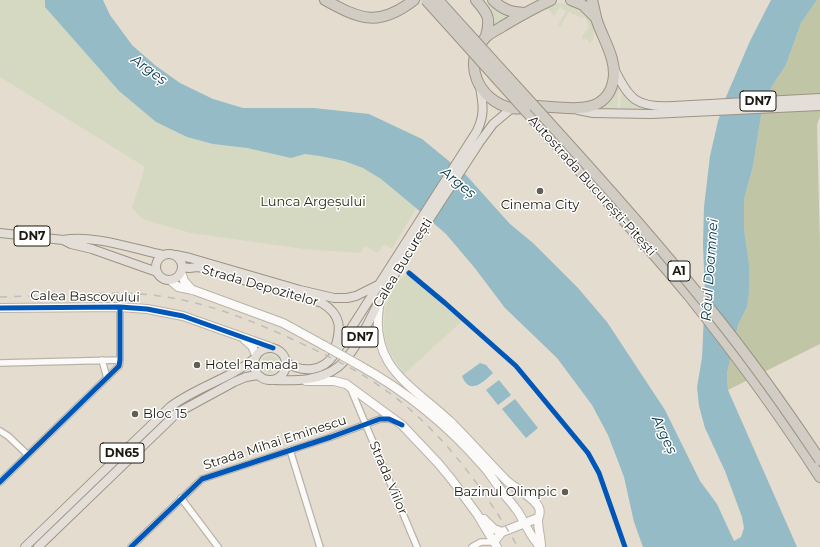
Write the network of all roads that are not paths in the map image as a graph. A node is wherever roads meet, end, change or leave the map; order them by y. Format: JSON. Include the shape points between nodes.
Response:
{"nodes":[{"id":1,"x":325,"y":0,"type":"edge"},
{"id":2,"x":334,"y":0,"type":"edge"},
{"id":3,"x":407,"y":0,"type":"edge"},
{"id":4,"x":414,"y":0,"type":"edge"},
{"id":5,"x":426,"y":0,"type":"edge"},
{"id":6,"x":438,"y":0,"type":"edge"},
{"id":7,"x":476,"y":0,"type":"edge"},
{"id":8,"x":493,"y":0,"type":"edge"},
{"id":9,"x":551,"y":0,"type":"edge"},
{"id":10,"x":571,"y":0,"type":"edge"},
{"id":11,"x":592,"y":0,"type":"edge"},
{"id":12,"x":524,"y":13,"type":"junction"},
{"id":13,"x":597,"y":20,"type":"junction"},
{"id":14,"x":486,"y":36,"type":"junction"},
{"id":15,"x":614,"y":68,"type":"junction"},
{"id":16,"x":480,"y":87,"type":"junction"},
{"id":17,"x":820,"y":98,"type":"edge"},
{"id":18,"x":820,"y":106,"type":"edge"},
{"id":19,"x":512,"y":108,"type":"junction"},
{"id":20,"x":697,"y":108,"type":"junction"},
{"id":21,"x":576,"y":109,"type":"junction"},
{"id":22,"x":475,"y":141,"type":"junction"},
{"id":23,"x":0,"y":233,"type":"edge"},
{"id":24,"x":63,"y":240,"type":"junction"},
{"id":25,"x":163,"y":256,"type":"junction"},
{"id":26,"x":176,"y":256,"type":"junction"},
{"id":27,"x":396,"y":264,"type":"junction"},
{"id":28,"x":182,"y":270,"type":"junction"},
{"id":29,"x":157,"y":272,"type":"junction"},
{"id":30,"x":170,"y":280,"type":"junction"},
{"id":31,"x":379,"y":284,"type":"junction"},
{"id":32,"x":193,"y":290,"type":"junction"},
{"id":33,"x":381,"y":298,"type":"junction"},
{"id":34,"x":120,"y":307,"type":"junction"},
{"id":35,"x":0,"y":308,"type":"edge"},
{"id":36,"x":237,"y":336,"type":"junction"},
{"id":37,"x":273,"y":348,"type":"junction"},
{"id":38,"x":256,"y":357,"type":"junction"},
{"id":39,"x":332,"y":358,"type":"junction"},
{"id":40,"x":102,"y":360,"type":"junction"},
{"id":41,"x":120,"y":360,"type":"junction"},
{"id":42,"x":286,"y":362,"type":"junction"},
{"id":43,"x":0,"y":363,"type":"edge"},
{"id":44,"x":258,"y":375,"type":"junction"},
{"id":45,"x":106,"y":378,"type":"junction"},
{"id":46,"x":274,"y":380,"type":"junction"},
{"id":47,"x":297,"y":381,"type":"junction"},
{"id":48,"x":350,"y":386,"type":"junction"},
{"id":49,"x":366,"y":424,"type":"junction"},
{"id":50,"x":402,"y":425,"type":"junction"},
{"id":51,"x":0,"y":431,"type":"edge"},
{"id":52,"x":290,"y":450,"type":"junction"},
{"id":53,"x":28,"y":455,"type":"junction"},
{"id":54,"x":820,"y":460,"type":"edge"},
{"id":55,"x":486,"y":469,"type":"junction"},
{"id":56,"x":820,"y":477,"type":"edge"},
{"id":57,"x":0,"y":482,"type":"edge"},
{"id":58,"x":510,"y":484,"type":"junction"},
{"id":59,"x":181,"y":498,"type":"junction"},
{"id":60,"x":477,"y":514,"type":"junction"},
{"id":61,"x":538,"y":518,"type":"junction"},
{"id":62,"x":524,"y":523,"type":"junction"},
{"id":63,"x":502,"y":532,"type":"junction"},
{"id":64,"x":496,"y":545,"type":"edge"},
{"id":65,"x":27,"y":546,"type":"edge"},
{"id":66,"x":215,"y":546,"type":"edge"},
{"id":67,"x":38,"y":547,"type":"edge"},
{"id":68,"x":131,"y":547,"type":"edge"},
{"id":69,"x":320,"y":547,"type":"edge"},
{"id":70,"x":417,"y":547,"type":"edge"},
{"id":71,"x":472,"y":547,"type":"edge"},
{"id":72,"x":541,"y":547,"type":"edge"}],
"edges":[{"from":1,"to":4,"type":"highway","via":[[353,14],[374,18],[391,14]]},
{"from":2,"to":3,"type":"highway","via":[[355,10],[374,13],[390,10]]},
{"from":5,"to":56,"type":"highway","name":"Autostrada București-Pitești","number":"A1","bridge":true,"via":[[618,213],[681,287],[752,378]]},
{"from":6,"to":54,"type":"highway","name":"Autostrada București-Pitești","number":"A1","bridge":true,"via":[[688,282],[746,355]]},
{"from":7,"to":14,"type":"highway","via":[[488,17]]},
{"from":8,"to":12,"type":"highway","via":[[505,10]]},
{"from":9,"to":12,"type":"highway","number":"DN7"},
{"from":10,"to":13,"type":"highway","number":"DN7","via":[[583,5]]},
{"from":11,"to":13,"type":"highway"},
{"from":12,"to":14,"type":"highway","number":"DN7"},
{"from":13,"to":15,"type":"highway","number":"DN7"},
{"from":14,"to":16,"type":"highway","number":"DN7","via":[[475,55],[475,74]]},
{"from":15,"to":20,"type":"main road","number":"DN7","via":[[627,92],[640,102],[655,107]]},
{"from":15,"to":21,"type":"highway","number":"DN7","via":[[614,82],[608,94],[591,106]]},
{"from":16,"to":19,"type":"highway","number":"DN7","via":[[489,97]]},
{"from":16,"to":22,"type":"main road","name":"Calea București","number":"DN7","via":[[483,114]]},
{"from":17,"to":20,"type":"main road","number":"DN7"},
{"from":18,"to":20,"type":"main road","number":"DN7"},
{"from":19,"to":21,"type":"highway","number":"DN7","via":[[537,106]]},
{"from":19,"to":22,"type":"main road","name":"Calea București","number":"DN7"},
{"from":20,"to":21,"type":"main road","number":"DN7","via":[[606,114]]},
{"from":22,"to":27,"type":"main road","name":"Calea București","number":"DN7"},
{"from":23,"to":24,"type":"main road","number":"DN7"},
{"from":24,"to":25,"type":"main road","number":"DN7","via":[[97,240]]},
{"from":24,"to":29,"type":"main road","number":"DN7"},
{"from":25,"to":26,"type":"main road","number":"DN7"},
{"from":25,"to":29,"type":"main road","via":[[158,261]]},
{"from":26,"to":28,"type":"main road","via":[[181,260]]},
{"from":26,"to":31,"type":"main road","name":"Strada Depozitelor","number":"DN7","via":[[328,298],[356,296]]},
{"from":27,"to":31,"type":"main road","name":"Calea București","number":"DN7"},
{"from":27,"to":33,"type":"main road","name":"Calea București","number":"DN7"},
{"from":28,"to":30,"type":"main road","via":[[177,278]]},
{"from":28,"to":32,"type":"main road","name":"Strada Depozitelor","via":[[184,281]]},
{"from":28,"to":39,"type":"main road","name":"Strada Depozitelor","number":"DN7","via":[[198,267],[304,297],[326,306],[334,313],[339,326]]},
{"from":29,"to":30,"type":"main road","number":"DN7","via":[[162,278]]},
{"from":30,"to":32,"type":"main road","name":"Strada Depozitelor","via":[[178,287]]},
{"from":31,"to":39,"type":"main road","name":"Calea București","number":"DN7"},
{"from":32,"to":55,"type":"main road","name":"Strada Depozitelor","bridge":true,"via":[[283,323],[391,384],[423,408],[461,442]]},
{"from":33,"to":47,"type":"main road","name":"Calea București","number":"DN7","via":[[353,349],[338,367],[323,375]]},
{"from":33,"to":58,"type":"main road","via":[[378,318],[379,339],[394,371],[466,436]]},
{"from":34,"to":35,"type":"main road","name":"Calea Bascovului"},
{"from":34,"to":36,"type":"main road","name":"Calea Bascovului","via":[[183,316]]},
{"from":34,"to":41,"type":"street"},
{"from":36,"to":37,"type":"main road","name":"Calea Bascovului"},
{"from":36,"to":38,"type":"main road","name":"Calea Bascovului","via":[[248,343]]},
{"from":37,"to":38,"type":"main road","via":[[264,349]]},
{"from":37,"to":42,"type":"main road","number":"DN7","via":[[281,352]]},
{"from":38,"to":44,"type":"main road","via":[[254,366]]},
{"from":38,"to":65,"type":"main road","number":"DN65","via":[[245,366],[170,407]]},
{"from":39,"to":42,"type":"main road","name":"Calea București","number":"DN7","via":[[313,370],[297,368]]},
{"from":40,"to":41,"type":"street"},
{"from":40,"to":43,"type":"street"},
{"from":40,"to":45,"type":"street"},
{"from":41,"to":45,"type":"street","via":[[119,366]]},
{"from":42,"to":46,"type":"main road","via":[[284,374]]},
{"from":44,"to":46,"type":"main road","number":"DN7","via":[[265,380]]},
{"from":44,"to":67,"type":"main road","number":"DN65","via":[[240,379],[177,413]]},
{"from":45,"to":53,"type":"street"},
{"from":46,"to":47,"type":"main road","name":"Calea București","number":"DN7"},
{"from":47,"to":48,"type":"main road","via":[[334,381]]},
{"from":48,"to":49,"type":"street","name":"Strada Viilor"},
{"from":48,"to":50,"type":"main road"},
{"from":49,"to":50,"type":"street","name":"Strada Mihai Eminescu","via":[[384,418]]},
{"from":49,"to":52,"type":"street","name":"Strada Mihai Eminescu"},
{"from":49,"to":70,"type":"street","name":"Strada Viilor"},
{"from":50,"to":60,"type":"main road","via":[[438,463]]},
{"from":51,"to":53,"type":"street"},
{"from":52,"to":59,"type":"street","name":"Strada Mihai Eminescu","via":[[202,479]]},
{"from":52,"to":69,"type":"street"},
{"from":53,"to":57,"type":"street"},
{"from":55,"to":58,"type":"main road"},
{"from":55,"to":62,"type":"main road"},
{"from":58,"to":61,"type":"main road","via":[[536,504],[540,510]]},
{"from":59,"to":66,"type":"street"},
{"from":59,"to":68,"type":"street","name":"Strada Mihai Eminescu"},
{"from":60,"to":63,"type":"main road","via":[[494,529]]},
{"from":60,"to":64,"type":"main road"},
{"from":61,"to":62,"type":"main road"},
{"from":61,"to":72,"type":"main road"},
{"from":62,"to":63,"type":"main road"},
{"from":62,"to":72,"type":"main road"},
{"from":63,"to":64,"type":"main road"},
{"from":64,"to":71,"type":"street","via":[[481,542]]}]}
